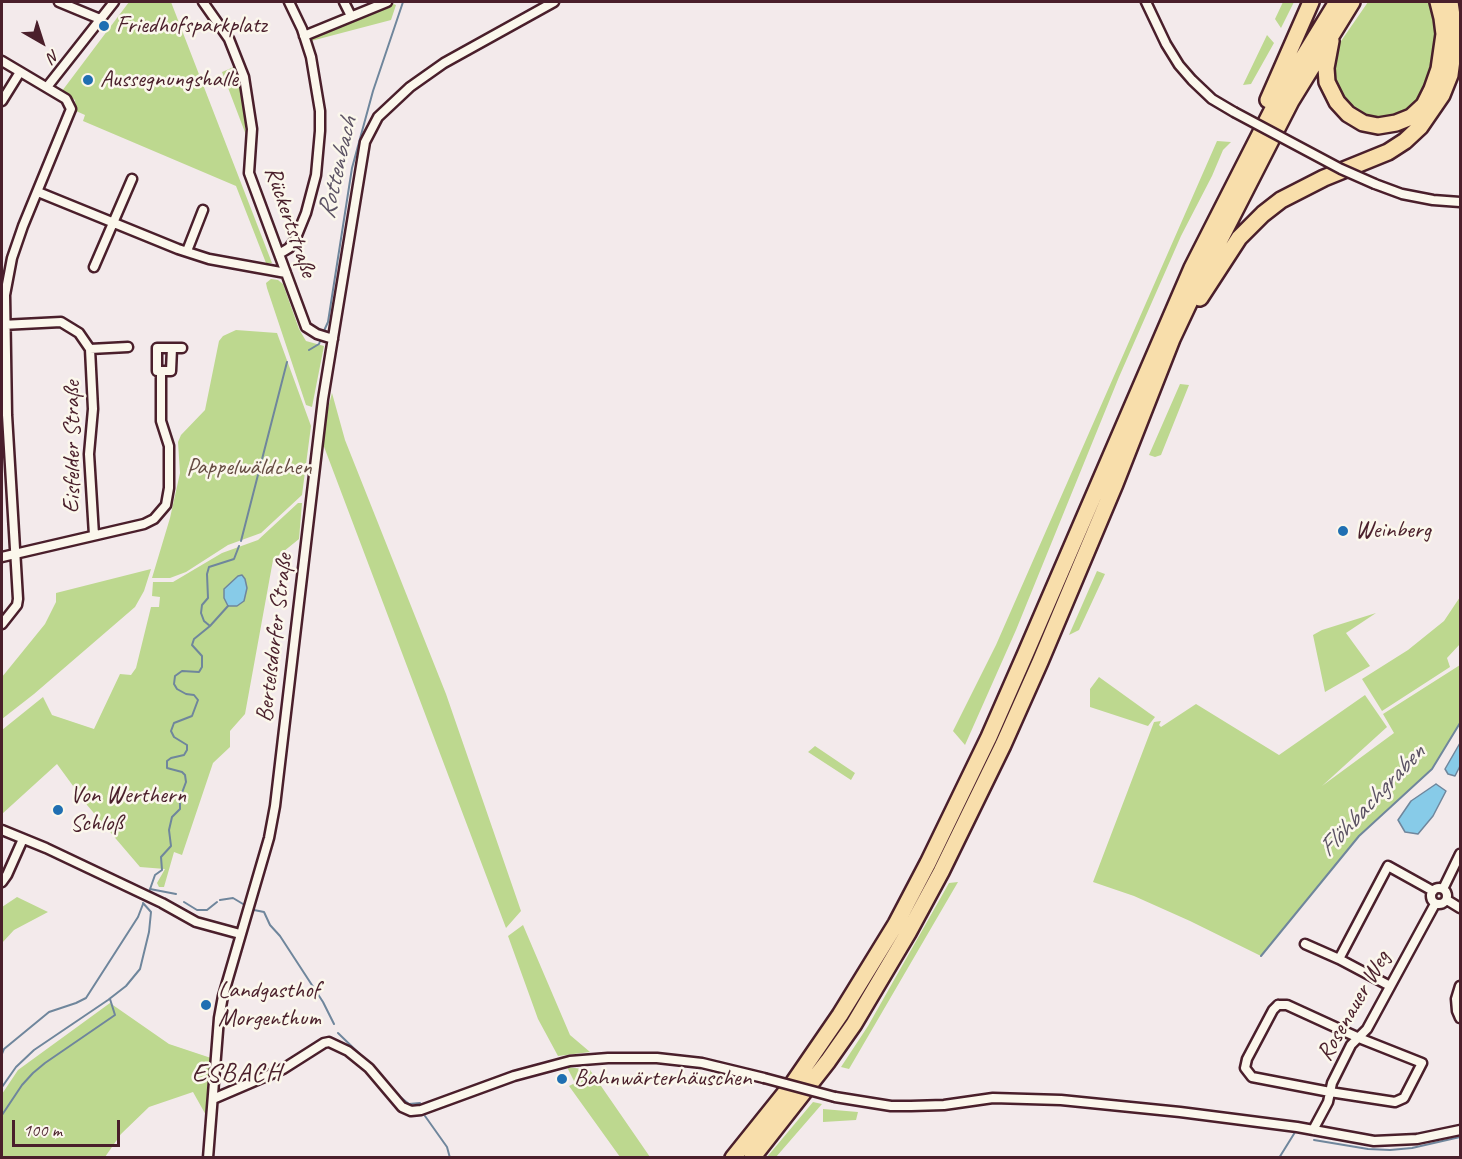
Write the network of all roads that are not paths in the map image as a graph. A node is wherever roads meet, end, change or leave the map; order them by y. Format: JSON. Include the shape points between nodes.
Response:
{"nodes":[{"id":1,"x":59,"y":2,"type":"edge"},
{"id":2,"x":114,"y":2,"type":"edge"},
{"id":3,"x":203,"y":2,"type":"edge"},
{"id":4,"x":289,"y":2,"type":"edge"},
{"id":5,"x":344,"y":2,"type":"edge"},
{"id":6,"x":387,"y":2,"type":"edge"},
{"id":7,"x":554,"y":2,"type":"edge"},
{"id":8,"x":1146,"y":2,"type":"edge"},
{"id":9,"x":1311,"y":2,"type":"edge"},
{"id":10,"x":1337,"y":2,"type":"edge"},
{"id":11,"x":1352,"y":2,"type":"edge"},
{"id":12,"x":1438,"y":2,"type":"edge"},
{"id":13,"x":1450,"y":2,"type":"edge"},
{"id":14,"x":351,"y":16,"type":"junction"},
{"id":15,"x":100,"y":19,"type":"junction"},
{"id":16,"x":1332,"y":32,"type":"junction"},
{"id":17,"x":304,"y":36,"type":"junction"},
{"id":18,"x":2,"y":61,"type":"edge"},
{"id":19,"x":20,"y":72,"type":"junction"},
{"id":20,"x":46,"y":87,"type":"junction"},
{"id":21,"x":2,"y":101,"type":"edge"},
{"id":22,"x":1240,"y":171,"type":"junction"},
{"id":23,"x":132,"y":179,"type":"dead end"},
{"id":24,"x":38,"y":192,"type":"junction"},
{"id":25,"x":1461,"y":202,"type":"edge"},
{"id":26,"x":203,"y":210,"type":"dead end"},
{"id":27,"x":113,"y":223,"type":"junction"},
{"id":28,"x":186,"y":251,"type":"junction"},
{"id":29,"x":279,"y":254,"type":"junction"},
{"id":30,"x":94,"y":267,"type":"dead end"},
{"id":31,"x":286,"y":273,"type":"junction"},
{"id":32,"x":1179,"y":324,"type":"junction"},
{"id":33,"x":3,"y":325,"type":"edge"},
{"id":34,"x":326,"y":337,"type":"junction"},
{"id":35,"x":128,"y":347,"type":"dead end"},
{"id":36,"x":172,"y":348,"type":"junction"},
{"id":37,"x":182,"y":348,"type":"dead end"},
{"id":38,"x":90,"y":349,"type":"junction"},
{"id":39,"x":160,"y":371,"type":"junction"},
{"id":40,"x":4,"y":415,"type":"edge"},
{"id":41,"x":94,"y":536,"type":"junction"},
{"id":42,"x":15,"y":553,"type":"junction"},
{"id":43,"x":2,"y":557,"type":"edge"},
{"id":44,"x":2,"y":624,"type":"edge"},
{"id":45,"x":2,"y":830,"type":"edge"},
{"id":46,"x":23,"y":839,"type":"junction"},
{"id":47,"x":1461,"y":854,"type":"edge"},
{"id":48,"x":2,"y":882,"type":"edge"},
{"id":49,"x":1443,"y":889,"type":"junction"},
{"id":50,"x":1432,"y":891,"type":"junction"},
{"id":51,"x":1447,"y":900,"type":"junction"},
{"id":52,"x":1435,"y":903,"type":"junction"},
{"id":53,"x":1461,"y":908,"type":"edge"},
{"id":54,"x":240,"y":934,"type":"junction"},
{"id":55,"x":1305,"y":944,"type":"dead end"},
{"id":56,"x":1339,"y":959,"type":"junction"},
{"id":57,"x":1390,"y":986,"type":"junction"},
{"id":58,"x":1461,"y":986,"type":"edge"},
{"id":59,"x":1461,"y":1018,"type":"edge"},
{"id":60,"x":1359,"y":1038,"type":"junction"},
{"id":61,"x":1330,"y":1092,"type":"junction"},
{"id":62,"x":213,"y":1099,"type":"junction"},
{"id":63,"x":1313,"y":1130,"type":"junction"},
{"id":64,"x":1461,"y":1130,"type":"edge"},
{"id":65,"x":208,"y":1158,"type":"edge"},
{"id":66,"x":733,"y":1158,"type":"edge"},
{"id":67,"x":752,"y":1158,"type":"edge"}],
"edges":[{"from":1,"to":15,"type":"street"},
{"from":2,"to":15,"type":"street"},
{"from":3,"to":29,"type":"street","name":"Rückertstraße","via":[[229,39],[244,77],[252,129],[249,173]]},
{"from":4,"to":17,"type":"street"},
{"from":5,"to":14,"type":"street"},
{"from":6,"to":14,"type":"street"},
{"from":7,"to":34,"type":"street","name":"Bertelsdorfer Straße","via":[[444,63],[378,117],[362,154],[340,290]]},
{"from":8,"to":25,"type":"street","bridge":true,"via":[[1179,65],[1212,99],[1375,184],[1412,196]]},
{"from":9,"to":22,"type":"highway"},
{"from":10,"to":22,"type":"highway"},
{"from":11,"to":16,"type":"highway"},
{"from":12,"to":16,"type":"highway","via":[[1444,34],[1436,79],[1424,105],[1411,117],[1396,123],[1363,123],[1337,102],[1327,82]]},
{"from":13,"to":32,"type":"highway","via":[[1455,37],[1450,75],[1442,95],[1420,127],[1388,152],[1302,188],[1263,214],[1239,238]]},
{"from":14,"to":17,"type":"street"},
{"from":15,"to":20,"type":"street"},
{"from":16,"to":32,"type":"highway","via":[[1255,169]]},
{"from":17,"to":29,"type":"street","via":[[320,111],[319,155],[299,232]]},
{"from":18,"to":19,"type":"street"},
{"from":19,"to":20,"type":"street"},
{"from":19,"to":21,"type":"street"},
{"from":20,"to":24,"type":"street","via":[[66,99],[71,109]]},
{"from":22,"to":66,"type":"highway","via":[[1163,331],[984,748],[928,863],[840,1015],[794,1082]]},
{"from":23,"to":27,"type":"street"},
{"from":24,"to":27,"type":"street"},
{"from":24,"to":33,"type":"street","via":[[12,258]]},
{"from":26,"to":28,"type":"street"},
{"from":27,"to":28,"type":"street"},
{"from":27,"to":30,"type":"street"},
{"from":28,"to":31,"type":"street"},
{"from":29,"to":31,"type":"street","name":"Rückertstraße"},
{"from":31,"to":34,"type":"street","name":"Rückertstraße","via":[[306,327]]},
{"from":32,"to":67,"type":"highway","via":[[1040,663],[941,872],[854,1024]]},
{"from":33,"to":38,"type":"street","name":"Eisfelder Straße","via":[[61,322],[79,333]]},
{"from":33,"to":40,"type":"street"},
{"from":34,"to":54,"type":"street","name":"Bertelsdorfer Straße","via":[[275,806]]},
{"from":35,"to":38,"type":"street","name":"Eisfelder Straße"},
{"from":36,"to":37,"type":"street"},
{"from":36,"to":39,"type":"street","via":[[171,371]]},
{"from":36,"to":39,"type":"street","via":[[158,348]]},
{"from":38,"to":41,"type":"street","name":"Eisfelder Straße","via":[[93,409],[89,454]]},
{"from":39,"to":41,"type":"street","via":[[161,421],[169,446],[166,505],[144,524]]},
{"from":40,"to":42,"type":"street"},
{"from":41,"to":42,"type":"street","name":"Eisfelder Straße"},
{"from":42,"to":43,"type":"street","name":"Eisfelder Straße"},
{"from":42,"to":44,"type":"street","via":[[18,599]]},
{"from":45,"to":46,"type":"street"},
{"from":46,"to":48,"type":"street"},
{"from":46,"to":54,"type":"street","via":[[196,922]]},
{"from":47,"to":49,"type":"street"},
{"from":49,"to":50,"type":"street"},
{"from":49,"to":51,"type":"street"},
{"from":50,"to":52,"type":"street"},
{"from":50,"to":56,"type":"street","via":[[1388,866]]},
{"from":51,"to":52,"type":"street"},
{"from":51,"to":53,"type":"street"},
{"from":52,"to":57,"type":"street","name":"Rosenauer Weg"},
{"from":54,"to":62,"type":"street","name":"Bertelsdorfer Straße","via":[[219,1018]]},
{"from":55,"to":56,"type":"street"},
{"from":56,"to":57,"type":"street"},
{"from":57,"to":60,"type":"street","name":"Rosenauer Weg"},
{"from":58,"to":59,"type":"street","via":[[1456,999]]},
{"from":60,"to":61,"type":"street","name":"Rosenauer Weg","via":[[1351,1045]]},
{"from":60,"to":61,"type":"street","via":[[1422,1063],[1404,1098],[1395,1102]]},
{"from":60,"to":61,"type":"street","via":[[1287,1005],[1278,1005],[1247,1059],[1245,1068],[1252,1077]]},
{"from":61,"to":63,"type":"street","name":"Rosenauer Weg"},
{"from":62,"to":63,"type":"street","bridge":true,"via":[[283,1069],[324,1042],[334,1042],[369,1068],[402,1107],[411,1111],[570,1061],[657,1058],[702,1063],[835,1097],[891,1106],[944,1105],[993,1098],[1061,1100]]},
{"from":62,"to":65,"type":"street","name":"Bertelsdorfer Straße"},
{"from":63,"to":64,"type":"street","via":[[1374,1141],[1400,1141]]}]}
